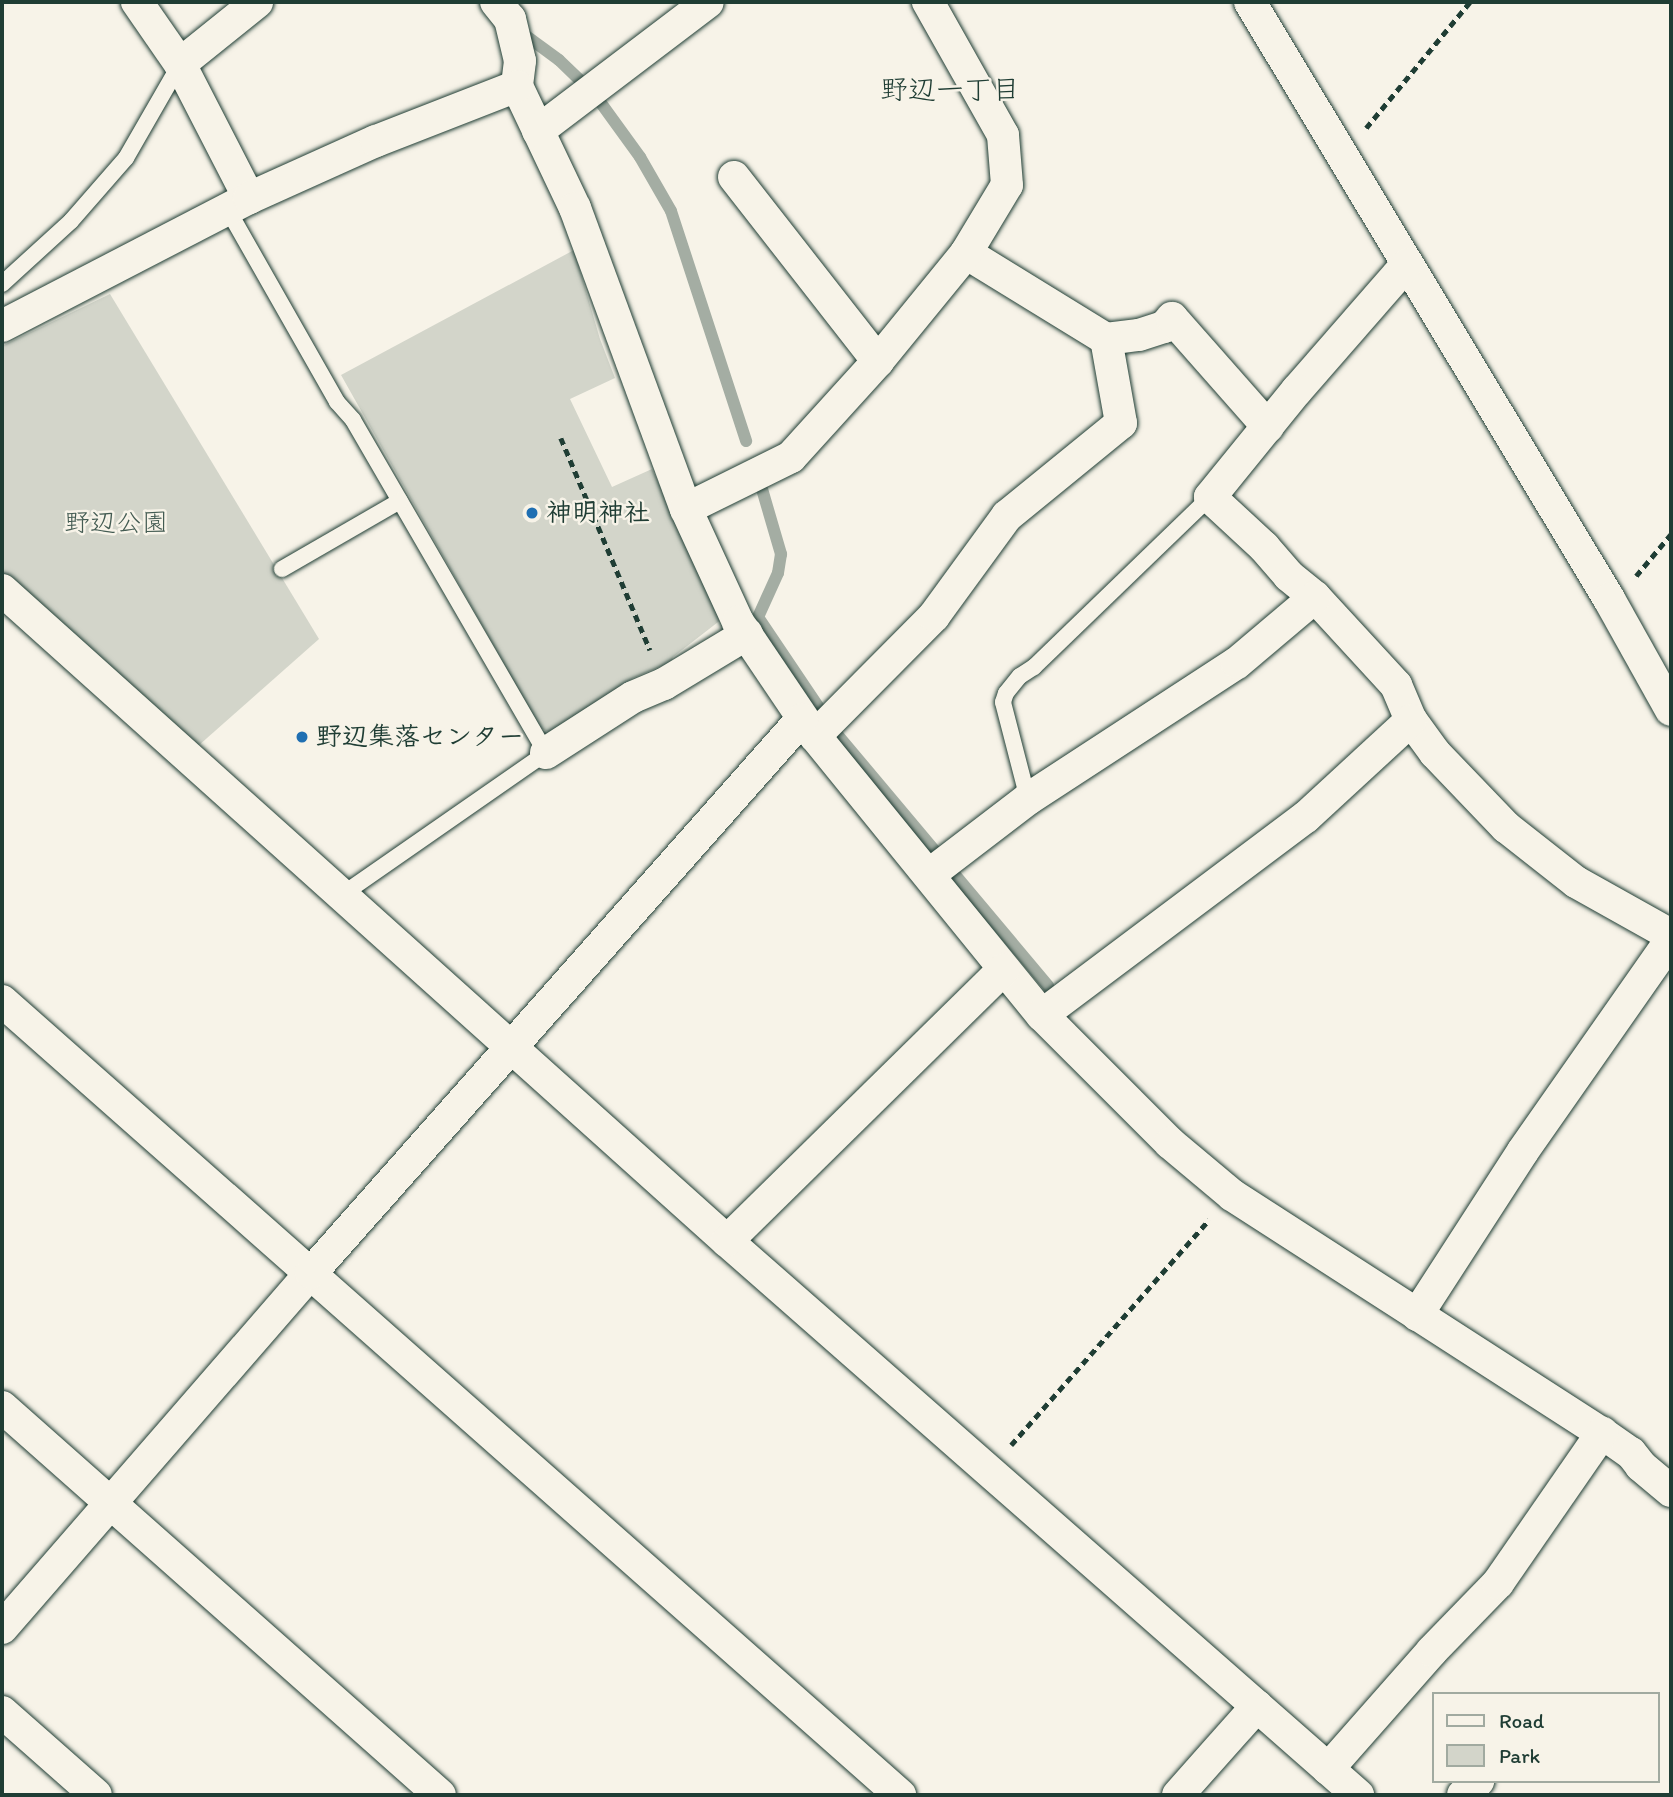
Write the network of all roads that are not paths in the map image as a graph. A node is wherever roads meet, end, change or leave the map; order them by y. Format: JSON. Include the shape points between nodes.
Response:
{"nodes":[{"id":1,"x":137,"y":2,"type":"edge"},
{"id":2,"x":257,"y":2,"type":"edge"},
{"id":3,"x":496,"y":2,"type":"edge"},
{"id":4,"x":708,"y":2,"type":"edge"},
{"id":5,"x":928,"y":2,"type":"edge"},
{"id":6,"x":1250,"y":2,"type":"edge"},
{"id":7,"x":180,"y":64,"type":"junction"},
{"id":8,"x":517,"y":86,"type":"junction"},
{"id":9,"x":538,"y":131,"type":"junction"},
{"id":10,"x":734,"y":177,"type":"dead end"},
{"id":11,"x":239,"y":204,"type":"junction"},
{"id":12,"x":966,"y":253,"type":"junction"},
{"id":13,"x":1407,"y":264,"type":"junction"},
{"id":14,"x":2,"y":284,"type":"edge"},
{"id":15,"x":2,"y":326,"type":"edge"},
{"id":16,"x":1106,"y":339,"type":"junction"},
{"id":17,"x":878,"y":361,"type":"junction"},
{"id":18,"x":1268,"y":427,"type":"junction"},
{"id":19,"x":1210,"y":498,"type":"junction"},
{"id":20,"x":400,"y":501,"type":"junction"},
{"id":21,"x":686,"y":509,"type":"junction"},
{"id":22,"x":282,"y":569,"type":"dead end"},
{"id":23,"x":2,"y":590,"type":"edge"},
{"id":24,"x":1315,"y":597,"type":"junction"},
{"id":25,"x":747,"y":634,"type":"junction"},
{"id":26,"x":1671,"y":710,"type":"edge"},
{"id":27,"x":1411,"y":720,"type":"junction"},
{"id":28,"x":809,"y":727,"type":"junction"},
{"id":29,"x":546,"y":753,"type":"junction"},
{"id":30,"x":1028,"y":799,"type":"junction"},
{"id":31,"x":930,"y":874,"type":"junction"},
{"id":32,"x":342,"y":895,"type":"junction"},
{"id":33,"x":1671,"y":938,"type":"edge"},
{"id":34,"x":1004,"y":969,"type":"junction"},
{"id":35,"x":2,"y":1001,"type":"edge"},
{"id":36,"x":1042,"y":1015,"type":"junction"},
{"id":37,"x":512,"y":1048,"type":"junction"},
{"id":38,"x":727,"y":1241,"type":"junction"},
{"id":39,"x":311,"y":1273,"type":"junction"},
{"id":40,"x":1417,"y":1315,"type":"junction"},
{"id":41,"x":2,"y":1407,"type":"edge"},
{"id":42,"x":1602,"y":1433,"type":"junction"},
{"id":43,"x":1671,"y":1492,"type":"edge"},
{"id":44,"x":111,"y":1502,"type":"junction"},
{"id":45,"x":2,"y":1628,"type":"edge"},
{"id":46,"x":1257,"y":1706,"type":"junction"},
{"id":47,"x":2,"y":1712,"type":"edge"},
{"id":48,"x":1328,"y":1769,"type":"junction"},
{"id":49,"x":1476,"y":1783,"type":"edge"},
{"id":50,"x":96,"y":1795,"type":"edge"},
{"id":51,"x":440,"y":1795,"type":"edge"},
{"id":52,"x":900,"y":1795,"type":"edge"},
{"id":53,"x":1178,"y":1795,"type":"edge"},
{"id":54,"x":1359,"y":1795,"type":"edge"},
{"id":55,"x":1463,"y":1795,"type":"edge"}],
"edges":[{"from":1,"to":7,"type":"street"},
{"from":2,"to":7,"type":"street"},
{"from":3,"to":8,"type":"street","via":[[510,19],[520,61]]},
{"from":4,"to":9,"type":"street"},
{"from":5,"to":12,"type":"street","via":[[1003,135],[1007,185]]},
{"from":6,"to":13,"type":"street"},
{"from":7,"to":11,"type":"street"},
{"from":7,"to":14,"type":"lane","via":[[126,158],[71,221]]},
{"from":8,"to":9,"type":"street"},
{"from":8,"to":11,"type":"street","via":[[376,141]]},
{"from":9,"to":21,"type":"street","via":[[575,208]]},
{"from":10,"to":17,"type":"street"},
{"from":11,"to":15,"type":"street"},
{"from":11,"to":20,"type":"lane","via":[[337,402],[353,420]]},
{"from":12,"to":16,"type":"street"},
{"from":12,"to":17,"type":"street"},
{"from":13,"to":18,"type":"street"},
{"from":13,"to":26,"type":"street"},
{"from":16,"to":18,"type":"street","via":[[1139,335],[1164,327],[1172,318]]},
{"from":16,"to":28,"type":"street","via":[[1121,423],[1007,516],[934,616]]},
{"from":17,"to":21,"type":"street","via":[[791,457]]},
{"from":18,"to":19,"type":"street"},
{"from":19,"to":24,"type":"street"},
{"from":19,"to":30,"type":"lane","via":[[1006,694],[1003,702]]},
{"from":20,"to":22,"type":"lane"},
{"from":20,"to":29,"type":"lane"},
{"from":21,"to":25,"type":"street"},
{"from":23,"to":32,"type":"street"},
{"from":24,"to":27,"type":"street","via":[[1396,685]]},
{"from":24,"to":30,"type":"street","via":[[1237,663]]},
{"from":25,"to":28,"type":"street"},
{"from":25,"to":29,"type":"street","via":[[664,684],[633,697]]},
{"from":27,"to":33,"type":"street","via":[[1435,753],[1506,827],[1576,882]]},
{"from":27,"to":36,"type":"street","via":[[1306,817]]},
{"from":28,"to":31,"type":"street"},
{"from":28,"to":37,"type":"street"},
{"from":29,"to":32,"type":"lane"},
{"from":30,"to":31,"type":"street"},
{"from":31,"to":34,"type":"street"},
{"from":32,"to":37,"type":"street"},
{"from":33,"to":40,"type":"street","via":[[1523,1151]]},
{"from":34,"to":36,"type":"street"},
{"from":34,"to":38,"type":"street"},
{"from":35,"to":39,"type":"street"},
{"from":36,"to":40,"type":"street","via":[[1170,1143],[1232,1195]]},
{"from":37,"to":38,"type":"street"},
{"from":37,"to":39,"type":"street"},
{"from":38,"to":46,"type":"street"},
{"from":39,"to":44,"type":"street"},
{"from":39,"to":52,"type":"street"},
{"from":40,"to":42,"type":"street"},
{"from":41,"to":44,"type":"street"},
{"from":42,"to":43,"type":"street","via":[[1631,1453]]},
{"from":42,"to":48,"type":"street","via":[[1498,1583]]},
{"from":44,"to":45,"type":"street"},
{"from":44,"to":51,"type":"street"},
{"from":46,"to":48,"type":"street"},
{"from":46,"to":53,"type":"street"},
{"from":47,"to":50,"type":"street"},
{"from":48,"to":54,"type":"street"},
{"from":49,"to":55,"type":"street"}]}
